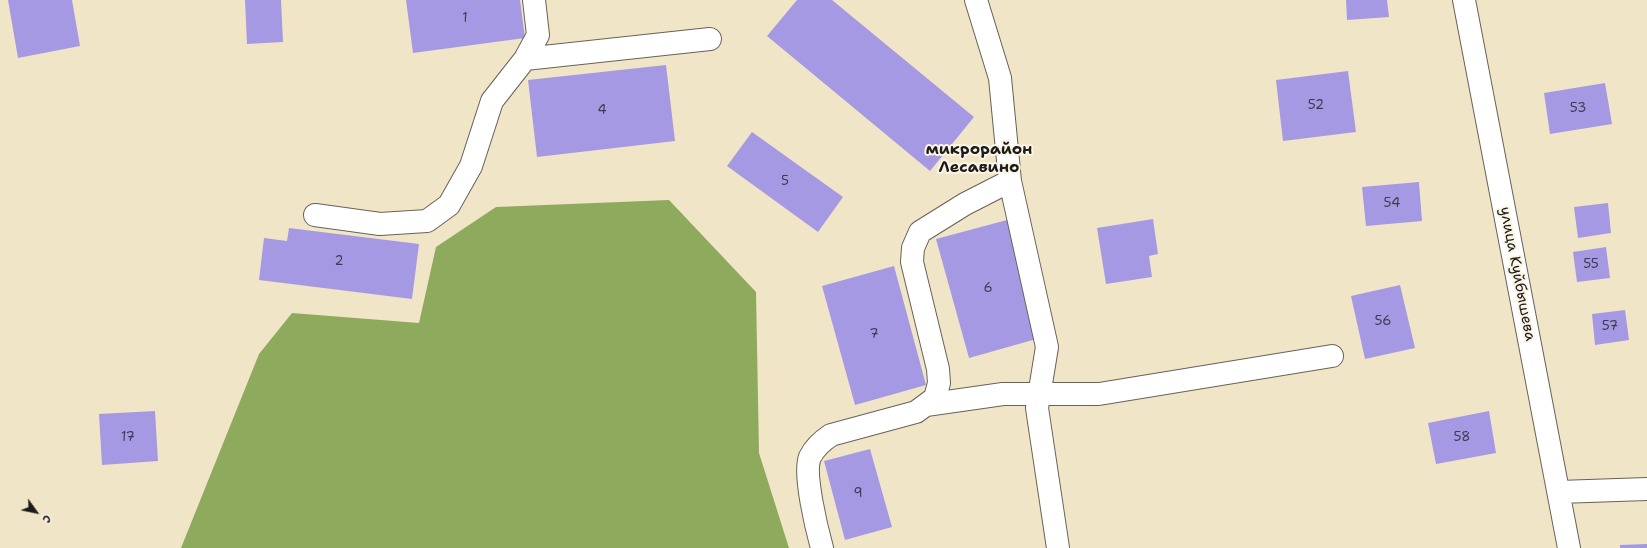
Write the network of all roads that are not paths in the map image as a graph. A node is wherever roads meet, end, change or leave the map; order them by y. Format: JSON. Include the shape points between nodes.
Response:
{"nodes":[{"id":1,"x":534,"y":0,"type":"edge"},
{"id":2,"x":976,"y":0,"type":"edge"},
{"id":3,"x":1464,"y":0,"type":"edge"},
{"id":4,"x":710,"y":39,"type":"dead end"},
{"id":5,"x":525,"y":59,"type":"junction"},
{"id":6,"x":1010,"y":181,"type":"junction"},
{"id":7,"x":315,"y":215,"type":"dead end"},
{"id":8,"x":1332,"y":356,"type":"dead end"},
{"id":9,"x":1039,"y":394,"type":"junction"},
{"id":10,"x":926,"y":405,"type":"junction"},
{"id":11,"x":1647,"y":489,"type":"edge"},
{"id":12,"x":1559,"y":492,"type":"junction"},
{"id":13,"x":822,"y":548,"type":"edge"},
{"id":14,"x":1058,"y":548,"type":"edge"},
{"id":15,"x":1570,"y":548,"type":"edge"}],
"edges":[{"from":1,"to":5,"type":"lane","via":[[538,35]]},
{"from":2,"to":6,"type":"lane","via":[[1000,78]]},
{"from":3,"to":12,"type":"lane","name":"улица Куйбышева"},
{"from":4,"to":5,"type":"lane"},
{"from":5,"to":7,"type":"lane","via":[[492,100],[470,166],[449,205],[427,221],[380,224]]},
{"from":6,"to":9,"type":"lane","via":[[1047,347]]},
{"from":6,"to":10,"type":"lane","via":[[920,232],[913,248],[912,262],[938,368],[939,383],[935,398]]},
{"from":8,"to":9,"type":"lane","via":[[1099,394]]},
{"from":9,"to":10,"type":"lane","via":[[1003,394]]},
{"from":9,"to":14,"type":"lane","via":[[1037,408]]},
{"from":10,"to":13,"type":"lane","via":[[916,412],[831,435],[819,443],[809,458],[809,486]]},
{"from":11,"to":12,"type":"lane"},
{"from":12,"to":15,"type":"lane","name":"улица Куйбышева"}]}
